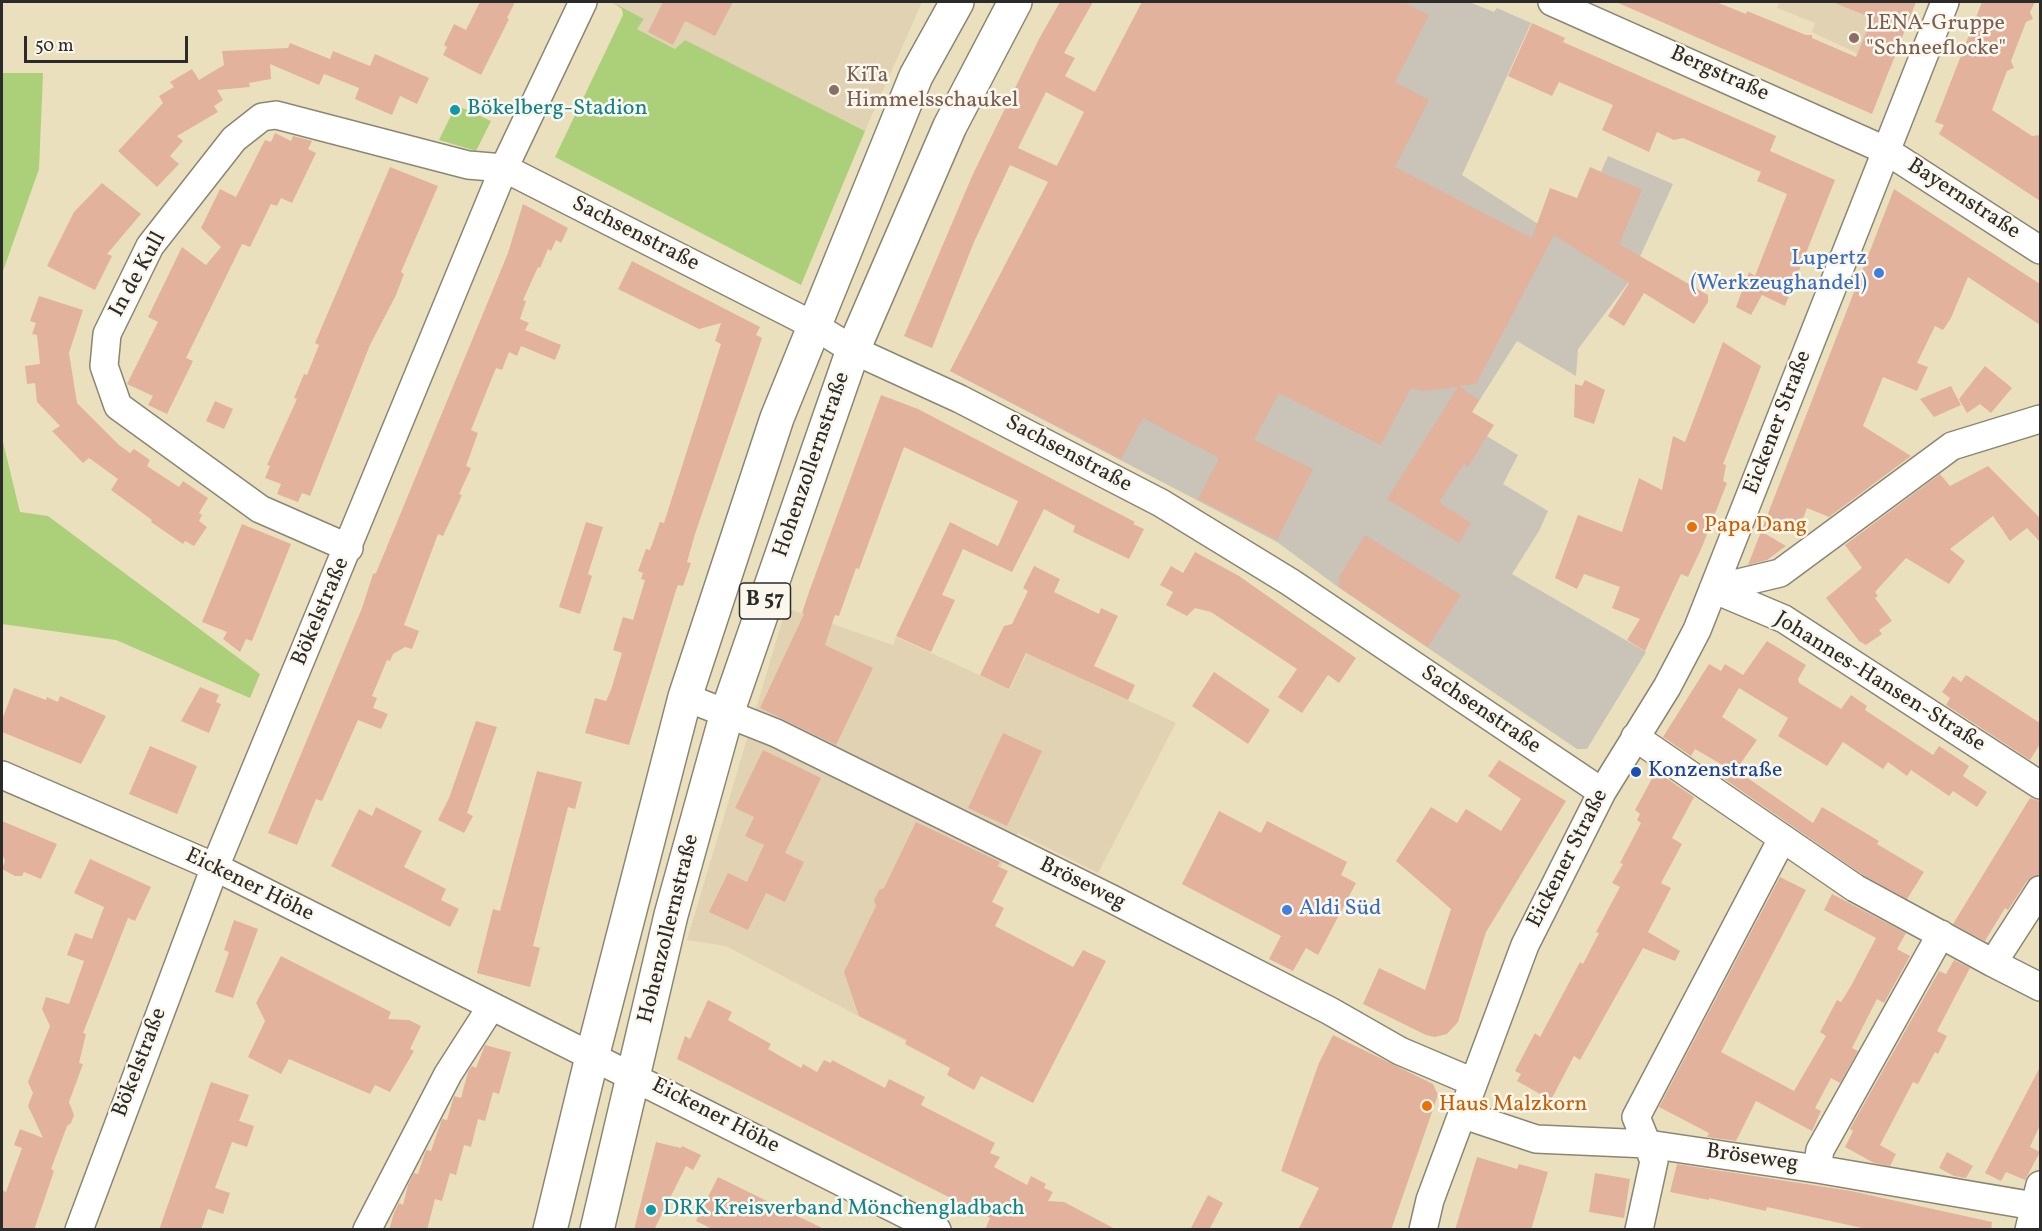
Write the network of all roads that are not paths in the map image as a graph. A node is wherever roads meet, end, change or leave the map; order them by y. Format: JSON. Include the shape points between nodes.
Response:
{"nodes":[{"id":1,"x":583,"y":2,"type":"edge"},
{"id":2,"x":957,"y":2,"type":"edge"},
{"id":3,"x":1016,"y":2,"type":"edge"},
{"id":4,"x":1552,"y":2,"type":"edge"},
{"id":5,"x":1944,"y":2,"type":"edge"},
{"id":6,"x":1885,"y":150,"type":"junction"},
{"id":7,"x":504,"y":168,"type":"junction"},
{"id":8,"x":2040,"y":250,"type":"edge"},
{"id":9,"x":813,"y":325,"type":"junction"},
{"id":10,"x":853,"y":350,"type":"junction"},
{"id":11,"x":2040,"y":419,"type":"edge"},
{"id":12,"x":348,"y":548,"type":"junction"},
{"id":13,"x":1713,"y":589,"type":"junction"},
{"id":14,"x":685,"y":697,"type":"junction"},
{"id":15,"x":726,"y":712,"type":"junction"},
{"id":16,"x":1635,"y":737,"type":"junction"},
{"id":17,"x":2,"y":775,"type":"edge"},
{"id":18,"x":2040,"y":785,"type":"edge"},
{"id":19,"x":1602,"y":792,"type":"junction"},
{"id":20,"x":1782,"y":839,"type":"junction"},
{"id":21,"x":215,"y":867,"type":"junction"},
{"id":22,"x":2040,"y":890,"type":"edge"},
{"id":23,"x":1941,"y":934,"type":"junction"},
{"id":24,"x":1993,"y":963,"type":"junction"},
{"id":25,"x":2040,"y":987,"type":"edge"},
{"id":26,"x":491,"y":1007,"type":"junction"},
{"id":27,"x":592,"y":1057,"type":"junction"},
{"id":28,"x":634,"y":1076,"type":"junction"},
{"id":29,"x":1473,"y":1082,"type":"junction"},
{"id":30,"x":1464,"y":1115,"type":"junction"},
{"id":31,"x":1648,"y":1144,"type":"junction"},
{"id":32,"x":1817,"y":1169,"type":"junction"},
{"id":33,"x":2036,"y":1207,"type":"edge"},
{"id":34,"x":931,"y":1228,"type":"edge"},
{"id":35,"x":79,"y":1230,"type":"edge"},
{"id":36,"x":367,"y":1230,"type":"edge"},
{"id":37,"x":550,"y":1230,"type":"edge"},
{"id":38,"x":597,"y":1230,"type":"edge"},
{"id":39,"x":1423,"y":1230,"type":"edge"},
{"id":40,"x":1639,"y":1230,"type":"edge"}],
"edges":[{"from":1,"to":7,"type":"street","name":"Bökelstraße"},
{"from":2,"to":9,"type":"main road","name":"Hohenzollernstraße","number":"B 57","via":[[916,76]]},
{"from":3,"to":10,"type":"main road","name":"Hohenzollernstraße","number":"B 57","via":[[950,126]]},
{"from":4,"to":6,"type":"street","name":"Bergstraße"},
{"from":5,"to":6,"type":"street","name":"Eickener Straße"},
{"from":6,"to":8,"type":"street","name":"Bayernstraße"},
{"from":6,"to":13,"type":"street","name":"Eickener Straße"},
{"from":7,"to":9,"type":"street","name":"Sachsenstraße"},
{"from":7,"to":12,"type":"street","name":"Bökelstraße"},
{"from":7,"to":12,"type":"street","name":"In de Kull","via":[[468,165],[276,115],[262,117],[234,139],[150,246],[107,334],[104,366],[118,406],[260,509]]},
{"from":9,"to":10,"type":"street","name":"Sachsenstraße"},
{"from":9,"to":14,"type":"main road","name":"Hohenzollernstraße","number":"B 57","via":[[777,418]]},
{"from":10,"to":15,"type":"main road","name":"Hohenzollernstraße","number":"B 57"},
{"from":10,"to":19,"type":"street","name":"Sachsenstraße","via":[[960,399],[1161,503],[1290,582]]},
{"from":11,"to":13,"type":"street","via":[[1952,446],[1780,573]]},
{"from":12,"to":21,"type":"street","name":"Bökelstraße"},
{"from":13,"to":16,"type":"street","name":"Eickener Straße","via":[[1667,687]]},
{"from":13,"to":18,"type":"street","name":"Johannes-Hansen-Straße","via":[[1784,619]]},
{"from":14,"to":15,"type":"street","name":"Bröseweg"},
{"from":14,"to":27,"type":"main road","name":"Hohenzollernstraße","number":"B 57"},
{"from":15,"to":28,"type":"main road","name":"Hohenzollernstraße","number":"B 57","via":[[671,915]]},
{"from":15,"to":29,"type":"street","name":"Bröseweg","via":[[1112,899],[1400,1051]]},
{"from":16,"to":19,"type":"street","name":"Eickener Straße"},
{"from":16,"to":20,"type":"street"},
{"from":17,"to":21,"type":"street","name":"Eickener Höhe"},
{"from":19,"to":29,"type":"street","name":"Eickener Straße","via":[[1525,945]]},
{"from":20,"to":23,"type":"street","via":[[1855,888]]},
{"from":20,"to":31,"type":"street","via":[[1636,1117]]},
{"from":21,"to":26,"type":"street","name":"Eickener Höhe"},
{"from":21,"to":35,"type":"street","name":"Bökelstraße"},
{"from":22,"to":24,"type":"street"},
{"from":23,"to":24,"type":"street"},
{"from":23,"to":32,"type":"street","via":[[1820,1150]]},
{"from":24,"to":25,"type":"street"},
{"from":26,"to":27,"type":"street","name":"Eickener Höhe"},
{"from":26,"to":36,"type":"street","via":[[448,1074]]},
{"from":27,"to":28,"type":"street","name":"Eickener Höhe"},
{"from":27,"to":37,"type":"main road","name":"Hohenzollernstraße","number":"B 57"},
{"from":28,"to":34,"type":"street","name":"Eickener Höhe"},
{"from":28,"to":38,"type":"main road","name":"Hohenzollernstraße","number":"B 57"},
{"from":29,"to":30,"type":"street","name":"Eickener Straße"},
{"from":30,"to":31,"type":"street","name":"Bröseweg","via":[[1536,1139]]},
{"from":30,"to":39,"type":"street","name":"Eickener Straße"},
{"from":31,"to":32,"type":"street","name":"Bröseweg"},
{"from":31,"to":40,"type":"street","via":[[1654,1161]]},
{"from":32,"to":33,"type":"street","name":"Bröseweg"}]}
